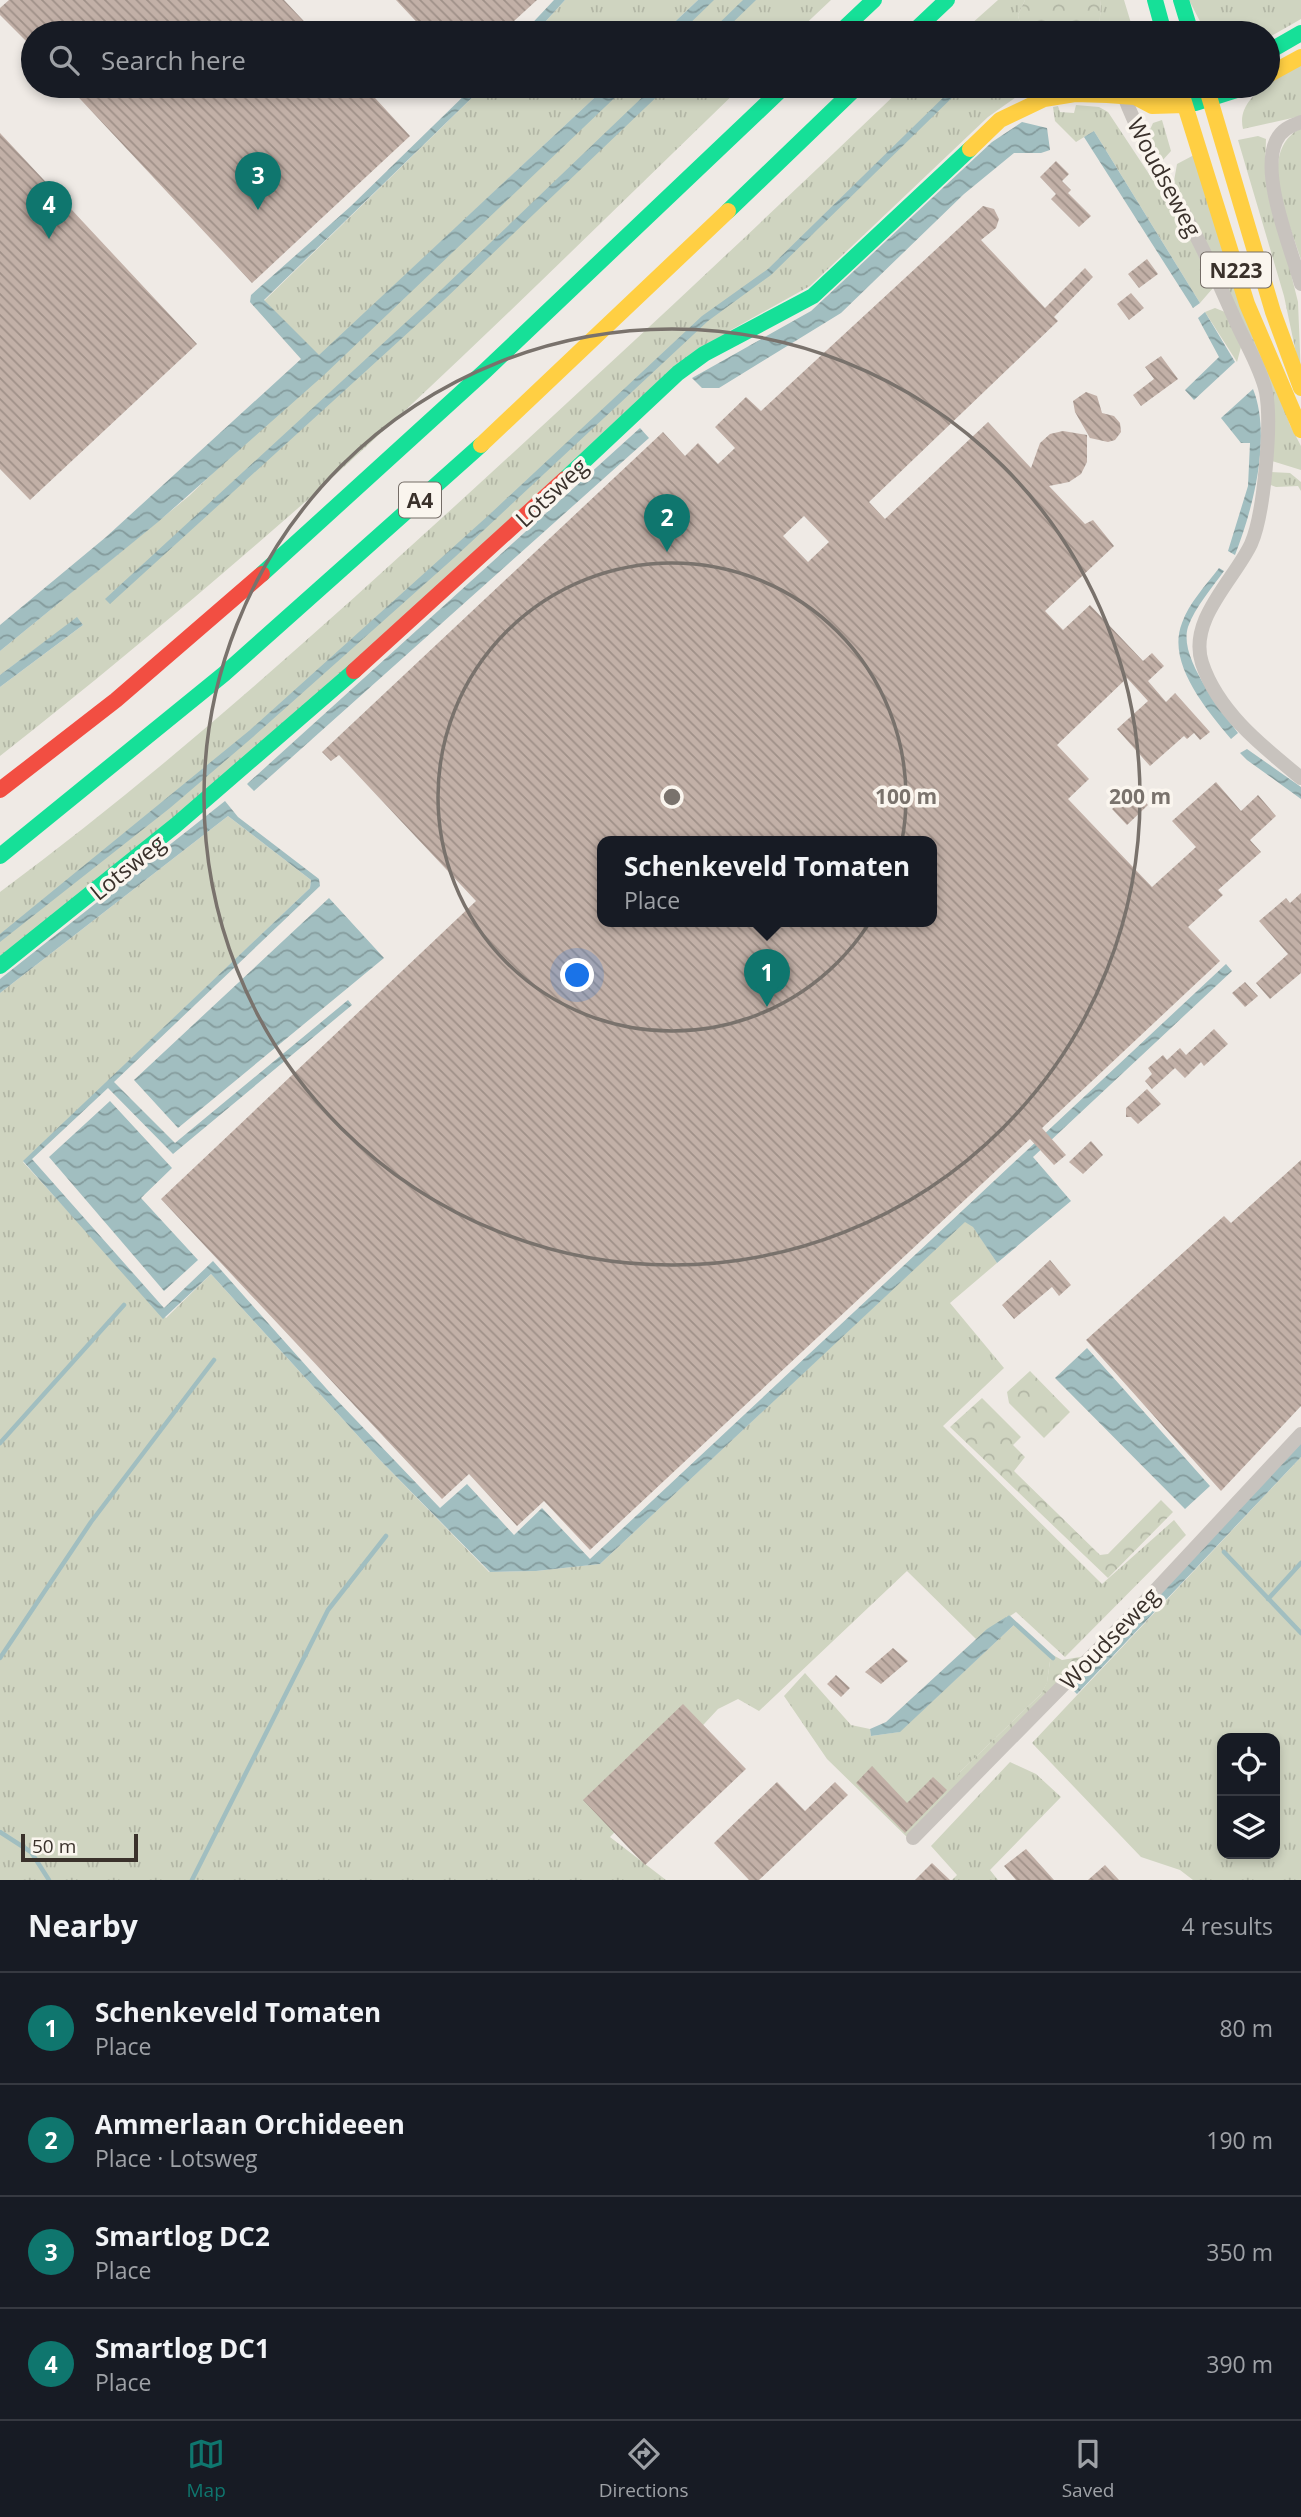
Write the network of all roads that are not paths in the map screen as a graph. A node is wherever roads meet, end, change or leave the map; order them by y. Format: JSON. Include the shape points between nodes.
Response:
{"nodes":[{"id":1,"x":874,"y":0,"type":"edge"},
{"id":2,"x":947,"y":0,"type":"edge"},
{"id":3,"x":1154,"y":0,"type":"edge"},
{"id":4,"x":1181,"y":0,"type":"edge"},
{"id":5,"x":852,"y":21,"type":"edge"},
{"id":6,"x":925,"y":21,"type":"edge"},
{"id":7,"x":1160,"y":21,"type":"edge"},
{"id":8,"x":1187,"y":21,"type":"edge"},
{"id":9,"x":1301,"y":33,"type":"edge"},
{"id":10,"x":1280,"y":45,"type":"edge"},
{"id":11,"x":1301,"y":57,"type":"edge"},
{"id":12,"x":1280,"y":68,"type":"edge"},
{"id":13,"x":772,"y":98,"type":"edge"},
{"id":14,"x":845,"y":98,"type":"edge"},
{"id":15,"x":1042,"y":98,"type":"edge"},
{"id":16,"x":1131,"y":98,"type":"edge"},
{"id":17,"x":1134,"y":98,"type":"edge"},
{"id":18,"x":1183,"y":98,"type":"edge"},
{"id":19,"x":1198,"y":98,"type":"edge"},
{"id":20,"x":1209,"y":98,"type":"edge"},
{"id":21,"x":1185,"y":105,"type":"junction"},
{"id":22,"x":1301,"y":122,"type":"edge"},
{"id":23,"x":1301,"y":284,"type":"edge"},
{"id":24,"x":1301,"y":388,"type":"edge"},
{"id":25,"x":1301,"y":430,"type":"edge"},
{"id":26,"x":1301,"y":778,"type":"edge"},
{"id":27,"x":0,"y":790,"type":"edge"},
{"id":28,"x":0,"y":856,"type":"edge"},
{"id":29,"x":0,"y":966,"type":"edge"},
{"id":30,"x":1301,"y":1434,"type":"edge"},
{"id":31,"x":913,"y":1838,"type":"dead end"}],
"edges":[{"from":1,"to":5,"type":"main road"},
{"from":2,"to":6,"type":"main road"},
{"from":3,"to":7,"type":"main road"},
{"from":4,"to":8,"type":"main road"},
{"from":9,"to":10,"type":"main road"},
{"from":11,"to":12,"type":"main road"},
{"from":13,"to":27,"type":"main road","number":"A4","via":[[396,455],[219,612]]},
{"from":14,"to":28,"type":"main road","number":"A4","via":[[444,479],[162,728]]},
{"from":15,"to":29,"type":"main road","name":"Lotsweg","via":[[991,126],[814,296],[704,354],[678,373],[234,780]]},
{"from":16,"to":26,"type":"street","name":"Woudseweg","via":[[1140,135],[1196,236],[1257,368],[1268,410],[1267,465],[1252,543],[1202,625],[1201,661],[1217,694],[1250,736]]},
{"from":17,"to":21,"type":"main road","name":"Lotsweg","via":[[1152,106]]},
{"from":18,"to":21,"type":"main road","name":"Woudseweg","number":"N223"},
{"from":19,"to":21,"type":"main road","name":"Lotsweg"},
{"from":20,"to":24,"type":"main road","number":"N223","via":[[1273,312]]},
{"from":21,"to":25,"type":"main road","name":"Woudseweg","number":"N223","via":[[1248,308]]},
{"from":22,"to":23,"type":"street","via":[[1286,128],[1276,140],[1271,169]]},
{"from":30,"to":31,"type":"street","name":"Woudseweg","via":[[1137,1611]]}]}
